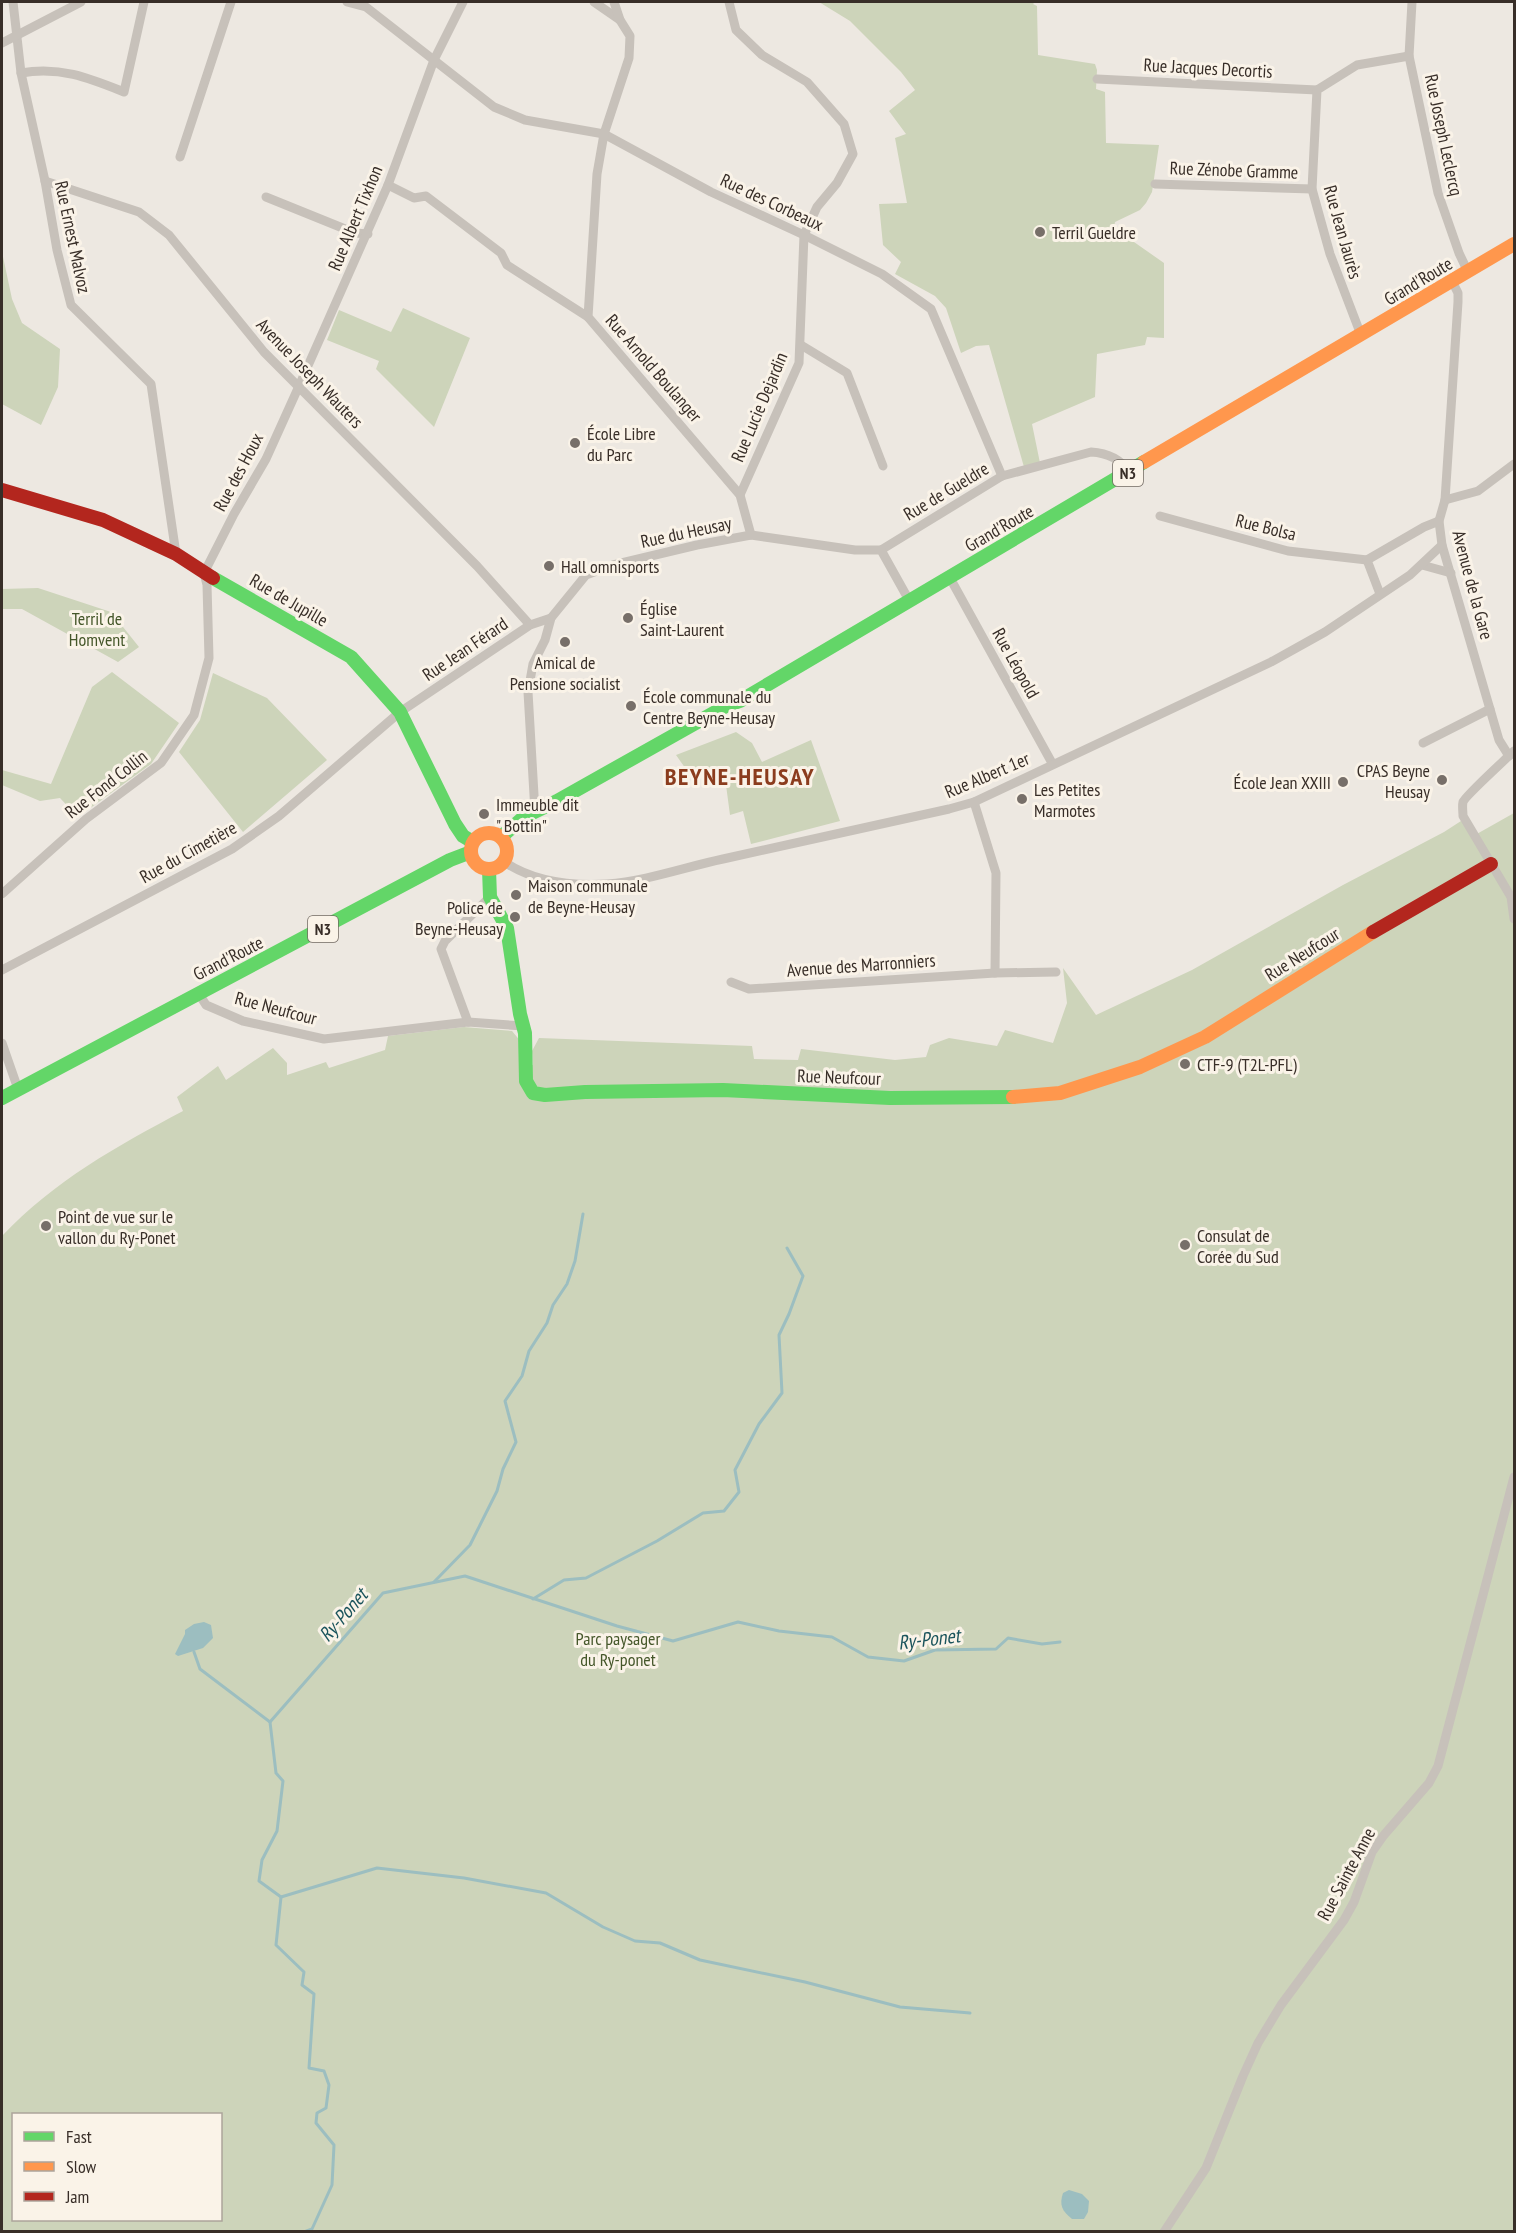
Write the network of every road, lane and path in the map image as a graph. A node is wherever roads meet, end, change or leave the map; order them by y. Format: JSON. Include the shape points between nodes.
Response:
{"nodes":[{"id":1,"x":13,"y":2,"type":"edge"},
{"id":2,"x":81,"y":2,"type":"edge"},
{"id":3,"x":144,"y":2,"type":"edge"},
{"id":4,"x":231,"y":2,"type":"edge"},
{"id":5,"x":347,"y":2,"type":"edge"},
{"id":6,"x":463,"y":2,"type":"edge"},
{"id":7,"x":594,"y":2,"type":"edge"},
{"id":8,"x":614,"y":2,"type":"edge"},
{"id":9,"x":729,"y":2,"type":"edge"},
{"id":10,"x":1412,"y":2,"type":"edge"},
{"id":11,"x":620,"y":20,"type":"junction"},
{"id":12,"x":17,"y":35,"type":"junction"},
{"id":13,"x":2,"y":43,"type":"edge"},
{"id":14,"x":1409,"y":56,"type":"junction"},
{"id":15,"x":434,"y":60,"type":"junction"},
{"id":16,"x":21,"y":73,"type":"junction"},
{"id":17,"x":1097,"y":79,"type":"dead end"},
{"id":18,"x":1317,"y":90,"type":"junction"},
{"id":19,"x":604,"y":134,"type":"junction"},
{"id":20,"x":180,"y":157,"type":"dead end"},
{"id":21,"x":45,"y":181,"type":"junction"},
{"id":22,"x":388,"y":184,"type":"junction"},
{"id":23,"x":1155,"y":184,"type":"dead end"},
{"id":24,"x":1312,"y":189,"type":"junction"},
{"id":25,"x":266,"y":197,"type":"dead end"},
{"id":26,"x":368,"y":234,"type":"junction"},
{"id":27,"x":804,"y":235,"type":"junction"},
{"id":28,"x":1515,"y":244,"type":"edge"},
{"id":29,"x":1468,"y":272,"type":"junction"},
{"id":30,"x":1452,"y":281,"type":"junction"},
{"id":31,"x":588,"y":317,"type":"junction"},
{"id":32,"x":1361,"y":335,"type":"junction"},
{"id":33,"x":801,"y":345,"type":"junction"},
{"id":34,"x":299,"y":386,"type":"junction"},
{"id":35,"x":883,"y":466,"type":"dead end"},
{"id":36,"x":1513,"y":468,"type":"edge"},
{"id":37,"x":1129,"y":472,"type":"junction"},
{"id":38,"x":1002,"y":476,"type":"junction"},
{"id":39,"x":2,"y":490,"type":"edge"},
{"id":40,"x":740,"y":495,"type":"junction"},
{"id":41,"x":1445,"y":500,"type":"junction"},
{"id":42,"x":1160,"y":516,"type":"dead end"},
{"id":43,"x":1439,"y":521,"type":"junction"},
{"id":44,"x":751,"y":535,"type":"junction"},
{"id":45,"x":1442,"y":545,"type":"junction"},
{"id":46,"x":881,"y":550,"type":"junction"},
{"id":47,"x":176,"y":554,"type":"junction"},
{"id":48,"x":1367,"y":560,"type":"junction"},
{"id":49,"x":1422,"y":565,"type":"junction"},
{"id":50,"x":204,"y":573,"type":"junction"},
{"id":51,"x":1451,"y":573,"type":"junction"},
{"id":52,"x":950,"y":578,"type":"junction"},
{"id":53,"x":1380,"y":594,"type":"junction"},
{"id":54,"x":910,"y":602,"type":"junction"},
{"id":55,"x":551,"y":618,"type":"junction"},
{"id":56,"x":530,"y":626,"type":"junction"},
{"id":57,"x":1490,"y":709,"type":"junction"},
{"id":58,"x":400,"y":712,"type":"junction"},
{"id":59,"x":1423,"y":743,"type":"dead end"},
{"id":60,"x":1512,"y":754,"type":"edge"},
{"id":61,"x":1052,"y":763,"type":"junction"},
{"id":62,"x":974,"y":802,"type":"junction"},
{"id":63,"x":535,"y":812,"type":"junction"},
{"id":64,"x":501,"y":837,"type":"junction"},
{"id":65,"x":470,"y":848,"type":"junction"},
{"id":66,"x":503,"y":861,"type":"junction"},
{"id":67,"x":1491,"y":864,"type":"junction"},
{"id":68,"x":489,"y":869,"type":"junction"},
{"id":69,"x":2,"y":894,"type":"edge"},
{"id":70,"x":490,"y":897,"type":"junction"},
{"id":71,"x":1515,"y":919,"type":"edge"},
{"id":72,"x":2,"y":970,"type":"edge"},
{"id":73,"x":1056,"y":972,"type":"dead end"},
{"id":74,"x":995,"y":973,"type":"junction"},
{"id":75,"x":731,"y":982,"type":"dead end"},
{"id":76,"x":199,"y":994,"type":"junction"},
{"id":77,"x":468,"y":1022,"type":"junction"},
{"id":78,"x":523,"y":1026,"type":"junction"},
{"id":79,"x":2,"y":1043,"type":"edge"},
{"id":80,"x":18,"y":1089,"type":"junction"},
{"id":81,"x":2,"y":1098,"type":"edge"},
{"id":82,"x":1515,"y":1477,"type":"edge"},
{"id":83,"x":1164,"y":2232,"type":"edge"}],
"edges":[{"from":1,"to":12,"type":"street","name":"Rue Ernest Malvoz"},
{"from":2,"to":12,"type":"street"},
{"from":3,"to":16,"type":"street","via":[[124,92],[81,75],[41,69]]},
{"from":4,"to":20,"type":"street"},
{"from":5,"to":15,"type":"street","name":"Rue des Corbeaux","via":[[366,7]]},
{"from":6,"to":15,"type":"street","name":"Rue Albert Tixhon"},
{"from":7,"to":11,"type":"street"},
{"from":8,"to":11,"type":"street","name":"Rue Arnold Boulanger"},
{"from":9,"to":27,"type":"street","name":"Rue Lucie Dejardin","via":[[736,30],[762,55],[807,82],[844,124],[852,148],[853,154],[837,183],[817,207]]},
{"from":10,"to":14,"type":"street","name":"Rue Joseph Leclercq"},
{"from":11,"to":19,"type":"street","name":"Rue Arnold Boulanger","via":[[630,36],[629,58]]},
{"from":12,"to":13,"type":"street"},
{"from":12,"to":16,"type":"street","name":"Rue Ernest Malvoz"},
{"from":14,"to":18,"type":"street","via":[[1357,64]]},
{"from":14,"to":29,"type":"street","name":"Rue Joseph Leclercq","via":[[1438,193]]},
{"from":15,"to":19,"type":"street","name":"Rue des Corbeaux","via":[[494,107],[525,120]]},
{"from":15,"to":22,"type":"street","name":"Rue Albert Tixhon"},
{"from":16,"to":21,"type":"street","name":"Rue Ernest Malvoz"},
{"from":17,"to":18,"type":"street","name":"Rue Jacques Decortis"},
{"from":18,"to":24,"type":"street","name":"Rue Jean Jaurès"},
{"from":19,"to":27,"type":"street","name":"Rue des Corbeaux","via":[[711,192]]},
{"from":19,"to":31,"type":"street","name":"Rue Arnold Boulanger","via":[[597,174]]},
{"from":21,"to":34,"type":"street","name":"Avenue Joseph Wauters","via":[[139,212],[169,235],[264,352]]},
{"from":21,"to":47,"type":"street","name":"Rue Ernest Malvoz","via":[[71,305],[151,384]]},
{"from":22,"to":26,"type":"street","name":"Rue Albert Tixhon"},
{"from":22,"to":31,"type":"street","via":[[414,198],[426,196],[501,253],[507,265]]},
{"from":23,"to":24,"type":"street","name":"Rue Zénobe Gramme"},
{"from":24,"to":32,"type":"street","name":"Rue Jean Jaurès","via":[[1329,254]]},
{"from":25,"to":26,"type":"street","via":[[354,233]]},
{"from":26,"to":34,"type":"street","name":"Rue Albert Tixhon"},
{"from":27,"to":33,"type":"street","name":"Rue Lucie Dejardin"},
{"from":27,"to":38,"type":"street","name":"Rue des Corbeaux","via":[[882,274],[931,309]]},
{"from":28,"to":29,"type":"street","name":"Grand'Route","number":"N3"},
{"from":29,"to":30,"type":"street","name":"Grand'Route","number":"N3"},
{"from":30,"to":32,"type":"street","name":"Grand'Route","number":"N3"},
{"from":30,"to":41,"type":"street","name":"Avenue de la Gare","via":[[1458,302]]},
{"from":31,"to":40,"type":"street","name":"Rue Arnold Boulanger"},
{"from":32,"to":37,"type":"street","name":"Grand'Route","number":"N3"},
{"from":33,"to":35,"type":"street","via":[[847,374]]},
{"from":33,"to":40,"type":"street","name":"Rue Lucie Dejardin","via":[[799,363]]},
{"from":34,"to":50,"type":"street","name":"Rue des Houx","via":[[266,459]]},
{"from":34,"to":56,"type":"street","name":"Avenue Joseph Wauters","via":[[477,566]]},
{"from":36,"to":41,"type":"street","via":[[1478,491]]},
{"from":37,"to":38,"type":"street","name":"Rue de Gueldre","via":[[1121,461],[1091,452]]},
{"from":37,"to":52,"type":"street","name":"Grand'Route","number":"N3"},
{"from":38,"to":46,"type":"street","name":"Rue de Gueldre"},
{"from":39,"to":47,"type":"street","name":"Rue de Jupille","via":[[104,520]]},
{"from":40,"to":44,"type":"street","name":"Rue Arnold Boulanger"},
{"from":41,"to":43,"type":"street","name":"Avenue de la Gare"},
{"from":42,"to":48,"type":"street","name":"Rue Bolsa","via":[[1288,551]]},
{"from":43,"to":45,"type":"street","name":"Avenue de la Gare"},
{"from":43,"to":48,"type":"street"},
{"from":44,"to":46,"type":"street","name":"Rue du Heusay"},
{"from":44,"to":55,"type":"street","name":"Rue du Heusay","via":[[697,544],[595,570],[586,575]]},
{"from":45,"to":49,"type":"street","name":"Rue Albert 1er"},
{"from":45,"to":51,"type":"street","name":"Avenue de la Gare"},
{"from":46,"to":54,"type":"street"},
{"from":47,"to":50,"type":"street","name":"Rue de Jupille"},
{"from":48,"to":53,"type":"street"},
{"from":49,"to":51,"type":"street"},
{"from":49,"to":53,"type":"street","name":"Rue Albert 1er"},
{"from":50,"to":58,"type":"street","name":"Rue de Jupille","via":[[351,657]]},
{"from":50,"to":69,"type":"street","name":"Rue Fond Collin","via":[[209,658],[194,715],[161,763],[86,819]]},
{"from":51,"to":57,"type":"street","name":"Avenue de la Gare"},
{"from":52,"to":54,"type":"street","name":"Grand'Route","number":"N3"},
{"from":52,"to":61,"type":"street","name":"Rue Léopold"},
{"from":53,"to":61,"type":"street","name":"Rue Albert 1er","via":[[1325,632],[1271,662]]},
{"from":54,"to":63,"type":"street","name":"Grand'Route","number":"N3","via":[[740,701]]},
{"from":55,"to":56,"type":"street","name":"Rue Jean Férard"},
{"from":55,"to":63,"type":"street","name":"Rue du Heusay","via":[[533,664],[528,692]]},
{"from":56,"to":58,"type":"street","name":"Rue Jean Férard"},
{"from":57,"to":59,"type":"street"},
{"from":57,"to":60,"type":"street","name":"Avenue de la Gare","via":[[1499,740]]},
{"from":58,"to":65,"type":"street","name":"Rue de Jupille"},
{"from":58,"to":72,"type":"street","name":"Rue du Cimetière","via":[[279,816],[232,849]]},
{"from":60,"to":67,"type":"street","name":"Avenue de la Gare","via":[[1462,804],[1463,816]]},
{"from":61,"to":62,"type":"street","name":"Rue Albert 1er"},
{"from":62,"to":66,"type":"street","name":"Rue Albert 1er","via":[[608,884],[545,880],[517,871]]},
{"from":62,"to":74,"type":"street","via":[[996,873]]},
{"from":63,"to":64,"type":"street","name":"Grand'Route","number":"N3","via":[[518,820]]},
{"from":64,"to":65,"type":"street","name":"Grand'Route","number":"N3","via":[[485,833]]},
{"from":64,"to":66,"type":"street","via":[[507,849]]},
{"from":65,"to":68,"type":"street","via":[[480,867]]},
{"from":65,"to":76,"type":"street","name":"Grand'Route","number":"N3"},
{"from":66,"to":68,"type":"street"},
{"from":67,"to":71,"type":"street","via":[[1511,897]]},
{"from":67,"to":78,"type":"street","name":"Rue Neufcour","via":[[1205,1037],[1140,1067],[1060,1094],[890,1098],[664,1090],[545,1095],[533,1093],[527,1084]]},
{"from":68,"to":70,"type":"street"},
{"from":70,"to":77,"type":"street","via":[[441,949]]},
{"from":70,"to":78,"type":"street","via":[[507,928]]},
{"from":73,"to":74,"type":"street","name":"Avenue des Marronniers"},
{"from":74,"to":75,"type":"street","name":"Avenue des Marronniers","via":[[749,989]]},
{"from":76,"to":77,"type":"street","name":"Rue Neufcour","via":[[206,1005],[243,1021],[324,1039]]},
{"from":76,"to":80,"type":"street","name":"Grand'Route","number":"N3"},
{"from":77,"to":78,"type":"street","name":"Rue Neufcour"},
{"from":79,"to":80,"type":"street"},
{"from":80,"to":81,"type":"street","name":"Grand'Route","number":"N3"},
{"from":82,"to":83,"type":"street","name":"Rue Sainte Anne","via":[[1438,1766],[1429,1784],[1372,1852],[1344,1920],[1275,2014],[1243,2076],[1206,2168]]}]}
